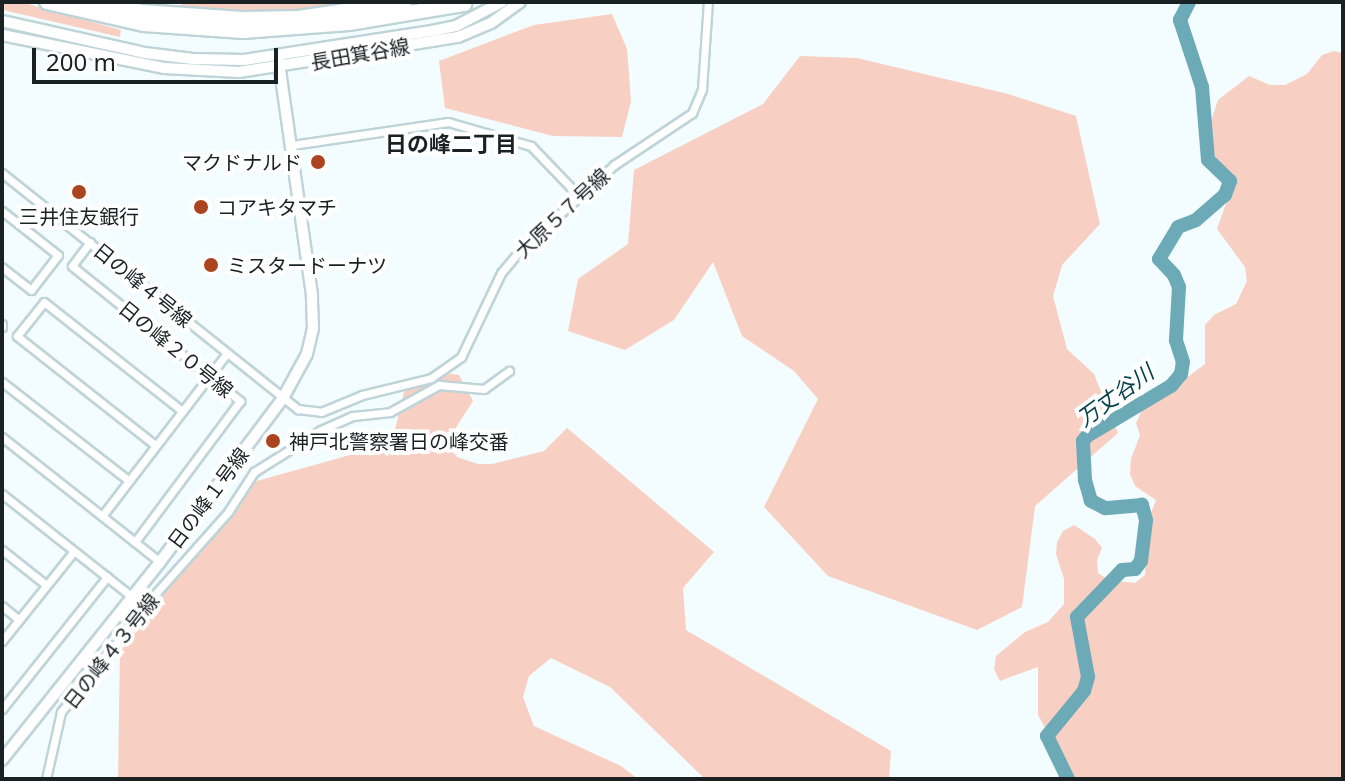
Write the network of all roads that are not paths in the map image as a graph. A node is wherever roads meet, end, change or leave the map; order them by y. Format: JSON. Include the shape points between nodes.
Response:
{"nodes":[{"id":1,"x":47,"y":2,"type":"edge"},
{"id":2,"x":93,"y":2,"type":"edge"},
{"id":3,"x":405,"y":2,"type":"edge"},
{"id":4,"x":502,"y":2,"type":"edge"},
{"id":5,"x":520,"y":2,"type":"edge"},
{"id":6,"x":708,"y":2,"type":"edge"},
{"id":7,"x":464,"y":4,"type":"dead end"},
{"id":8,"x":2,"y":21,"type":"edge"},
{"id":9,"x":2,"y":35,"type":"edge"},
{"id":10,"x":278,"y":55,"type":"junction"},
{"id":11,"x":280,"y":68,"type":"junction"},
{"id":12,"x":292,"y":145,"type":"junction"},
{"id":13,"x":2,"y":173,"type":"edge"},
{"id":14,"x":579,"y":196,"type":"junction"},
{"id":15,"x":2,"y":211,"type":"edge"},
{"id":16,"x":90,"y":242,"type":"junction"},
{"id":17,"x":2,"y":267,"type":"edge"},
{"id":18,"x":227,"y":353,"type":"junction"},
{"id":19,"x":509,"y":371,"type":"dead end"},
{"id":20,"x":209,"y":376,"type":"junction"},
{"id":21,"x":2,"y":382,"type":"edge"},
{"id":22,"x":411,"y":383,"type":"junction"},
{"id":23,"x":413,"y":397,"type":"junction"},
{"id":24,"x":283,"y":398,"type":"junction"},
{"id":25,"x":182,"y":411,"type":"junction"},
{"id":26,"x":2,"y":437,"type":"edge"},
{"id":27,"x":155,"y":445,"type":"junction"},
{"id":28,"x":128,"y":480,"type":"junction"},
{"id":29,"x":2,"y":494,"type":"edge"},
{"id":30,"x":102,"y":516,"type":"junction"},
{"id":31,"x":135,"y":542,"type":"junction"},
{"id":32,"x":2,"y":550,"type":"edge"},
{"id":33,"x":74,"y":551,"type":"junction"},
{"id":34,"x":160,"y":562,"type":"junction"},
{"id":35,"x":107,"y":577,"type":"junction"},
{"id":36,"x":46,"y":585,"type":"junction"},
{"id":37,"x":131,"y":596,"type":"junction"},
{"id":38,"x":2,"y":606,"type":"edge"},
{"id":39,"x":19,"y":620,"type":"junction"},
{"id":40,"x":2,"y":641,"type":"edge"},
{"id":41,"x":2,"y":709,"type":"edge"},
{"id":42,"x":2,"y":759,"type":"edge"},
{"id":43,"x":46,"y":779,"type":"edge"}],
"edges":[{"from":1,"to":7,"type":"highway","via":[[144,24],[243,31],[349,23]]},
{"from":2,"to":3,"type":"highway","via":[[143,12],[242,19],[299,18]]},
{"from":4,"to":10,"type":"street","name":"長田箕谷線","via":[[456,26]]},
{"from":5,"to":11,"type":"street","name":"長田箕谷線","via":[[491,23],[458,37]]},
{"from":6,"to":14,"type":"street","name":"大原５７号線","via":[[702,89],[692,113],[614,165]]},
{"from":8,"to":10,"type":"street","name":"長田箕谷線","via":[[167,57],[218,61]]},
{"from":9,"to":11,"type":"street","name":"長田箕谷線","via":[[164,68]]},
{"from":10,"to":11,"type":"street","name":"日の峰１号線"},
{"from":11,"to":12,"type":"street","name":"日の峰１号線"},
{"from":12,"to":14,"type":"street","via":[[448,122],[531,146]]},
{"from":12,"to":24,"type":"street","name":"日の峰１号線","via":[[313,329],[297,377]]},
{"from":13,"to":16,"type":"street","name":"日の峰４号線"},
{"from":14,"to":22,"type":"street","name":"大原５７号線","via":[[501,273],[461,357],[431,378]]},
{"from":15,"to":17,"type":"street","via":[[58,255],[31,290]]},
{"from":16,"to":18,"type":"street","name":"日の峰４号線"},
{"from":16,"to":20,"type":"street","name":"日の峰２０号線","via":[[72,266]]},
{"from":18,"to":20,"type":"street"},
{"from":18,"to":24,"type":"street","name":"日の峰４号線"},
{"from":19,"to":23,"type":"street","name":"日の峰４３号線","via":[[484,389],[439,385]]},
{"from":20,"to":25,"type":"street"},
{"from":20,"to":31,"type":"street","name":"日の峰２０号線","via":[[240,401]]},
{"from":21,"to":28,"type":"street"},
{"from":22,"to":23,"type":"street"},
{"from":22,"to":24,"type":"street","name":"大原５７号線","via":[[321,412],[298,409]]},
{"from":23,"to":43,"type":"street","name":"日の峰４３号線","via":[[390,412],[353,416],[321,430],[254,472],[206,539],[61,712]]},
{"from":24,"to":34,"type":"street","name":"日の峰１号線"},
{"from":25,"to":27,"type":"street"},
{"from":25,"to":27,"type":"street","via":[[44,302],[17,336]]},
{"from":26,"to":30,"type":"street"},
{"from":27,"to":28,"type":"street"},
{"from":28,"to":30,"type":"street"},
{"from":29,"to":33,"type":"street"},
{"from":30,"to":31,"type":"street"},
{"from":31,"to":34,"type":"street"},
{"from":32,"to":36,"type":"street"},
{"from":33,"to":35,"type":"street"},
{"from":33,"to":36,"type":"street"},
{"from":34,"to":37,"type":"street","name":"日の峰１号線"},
{"from":35,"to":37,"type":"street"},
{"from":35,"to":41,"type":"street"},
{"from":36,"to":39,"type":"street"},
{"from":37,"to":42,"type":"street","name":"日の峰１号線"},
{"from":38,"to":39,"type":"street"},
{"from":39,"to":40,"type":"street"}]}
